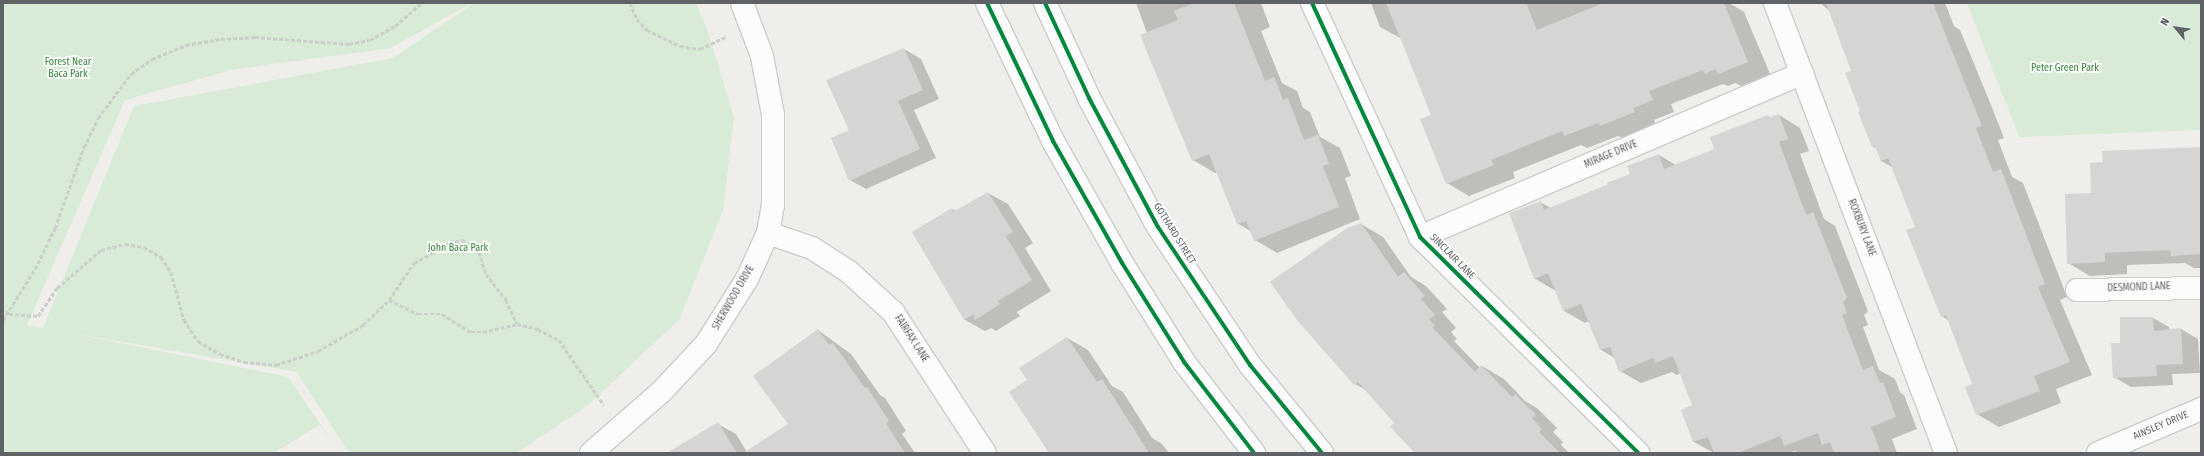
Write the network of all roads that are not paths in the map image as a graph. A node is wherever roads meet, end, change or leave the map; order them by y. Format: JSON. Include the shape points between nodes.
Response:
{"nodes":[{"id":1,"x":742,"y":3,"type":"edge"},
{"id":2,"x":988,"y":3,"type":"edge"},
{"id":3,"x":1045,"y":3,"type":"edge"},
{"id":4,"x":1312,"y":3,"type":"edge"},
{"id":5,"x":1775,"y":3,"type":"edge"},
{"id":6,"x":1802,"y":73,"type":"junction"},
{"id":7,"x":768,"y":233,"type":"junction"},
{"id":8,"x":1420,"y":237,"type":"junction"},
{"id":9,"x":2201,"y":288,"type":"edge"},
{"id":10,"x":2077,"y":290,"type":"dead end"},
{"id":11,"x":2201,"y":409,"type":"edge"},
{"id":12,"x":591,"y":453,"type":"edge"},
{"id":13,"x":985,"y":453,"type":"edge"},
{"id":14,"x":1254,"y":453,"type":"edge"},
{"id":15,"x":1322,"y":453,"type":"edge"},
{"id":16,"x":1638,"y":453,"type":"edge"},
{"id":17,"x":1946,"y":453,"type":"edge"},
{"id":18,"x":2098,"y":453,"type":"edge"}],
"edges":[{"from":1,"to":7,"type":"street","name":"SHERWOOD DRIVE","via":[[762,56],[773,115],[773,204]]},
{"from":2,"to":14,"type":"street","via":[[1054,140],[1122,263],[1184,362]]},
{"from":3,"to":15,"type":"street","name":"GOTHARD STREET","via":[[1089,98],[1158,227],[1250,365]]},
{"from":4,"to":8,"type":"street","name":"SINCLAIR LANE"},
{"from":5,"to":6,"type":"street","name":"ROXBURY LANE"},
{"from":6,"to":8,"type":"street","name":"MIRAGE DRIVE"},
{"from":6,"to":17,"type":"street","name":"ROXBURY LANE"},
{"from":7,"to":12,"type":"street","name":"SHERWOOD DRIVE","via":[[747,279],[706,344],[662,391]]},
{"from":7,"to":13,"type":"street","name":"FAIRFAX LANE","via":[[812,248],[848,271],[893,312]]},
{"from":8,"to":16,"type":"street","name":"SINCLAIR LANE"},
{"from":9,"to":10,"type":"street","name":"DESMOND LANE"},
{"from":11,"to":18,"type":"street","name":"AINSLEY DRIVE"}]}
